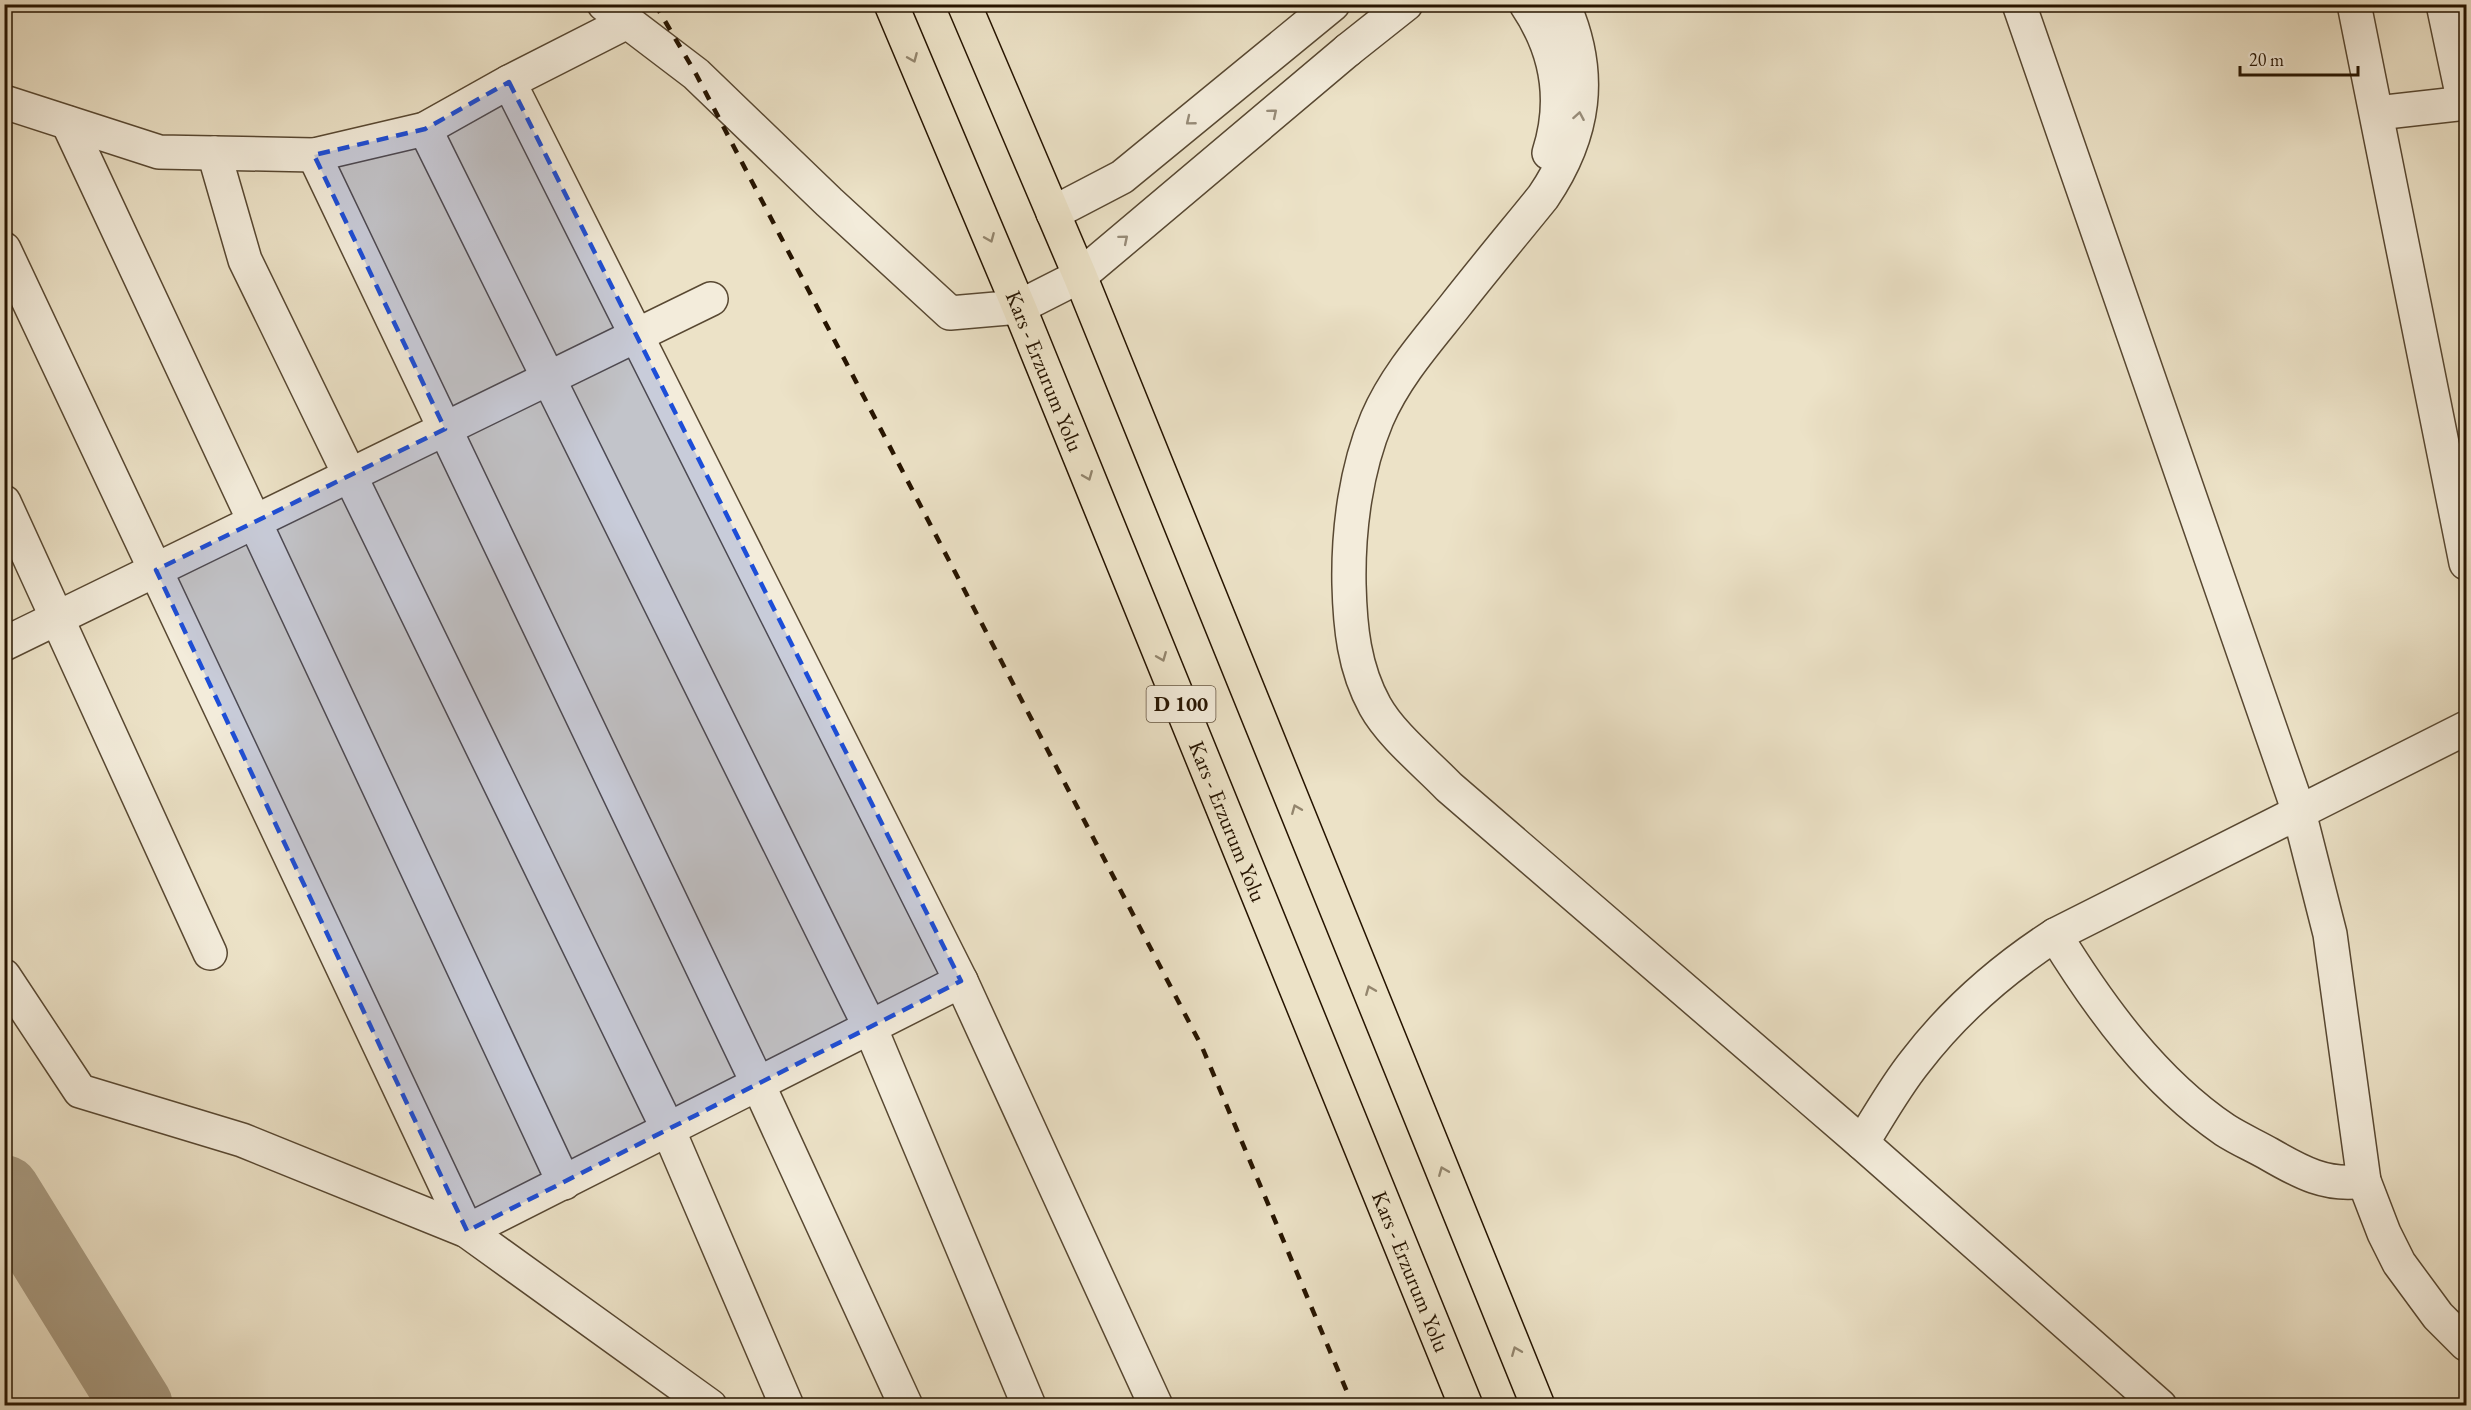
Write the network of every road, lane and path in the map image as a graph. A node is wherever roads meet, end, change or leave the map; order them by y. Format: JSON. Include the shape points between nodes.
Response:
{"nodes":[{"id":1,"x":891,"y":4,"type":"edge"},
{"id":2,"x":963,"y":4,"type":"edge"},
{"id":3,"x":1406,"y":4,"type":"edge"},
{"id":4,"x":1526,"y":4,"type":"edge"},
{"id":5,"x":1563,"y":4,"type":"edge"},
{"id":6,"x":2019,"y":4,"type":"edge"},
{"id":7,"x":2354,"y":4,"type":"edge"},
{"id":8,"x":2443,"y":4,"type":"edge"},
{"id":9,"x":1312,"y":11,"type":"edge"},
{"id":10,"x":616,"y":13,"type":"edge"},
{"id":11,"x":509,"y":82,"type":"junction"},
{"id":12,"x":4,"y":102,"type":"edge"},
{"id":13,"x":2465,"y":103,"type":"edge"},
{"id":14,"x":2377,"y":113,"type":"junction"},
{"id":15,"x":68,"y":123,"type":"junction"},
{"id":16,"x":425,"y":129,"type":"junction"},
{"id":17,"x":214,"y":153,"type":"junction"},
{"id":18,"x":314,"y":155,"type":"junction"},
{"id":19,"x":1053,"y":213,"type":"junction"},
{"id":20,"x":1522,"y":222,"type":"junction"},
{"id":21,"x":4,"y":249,"type":"edge"},
{"id":22,"x":1080,"y":276,"type":"junction"},
{"id":23,"x":711,"y":299,"type":"dead end"},
{"id":24,"x":1019,"y":307,"type":"junction"},
{"id":25,"x":636,"y":335,"type":"junction"},
{"id":26,"x":549,"y":378,"type":"junction"},
{"id":27,"x":445,"y":429,"type":"junction"},
{"id":28,"x":350,"y":475,"type":"junction"},
{"id":29,"x":4,"y":502,"type":"edge"},
{"id":30,"x":255,"y":521,"type":"junction"},
{"id":31,"x":2466,"y":564,"type":"edge"},
{"id":32,"x":156,"y":570,"type":"junction"},
{"id":33,"x":57,"y":618,"type":"junction"},
{"id":34,"x":4,"y":644,"type":"edge"},
{"id":35,"x":2466,"y":728,"type":"edge"},
{"id":36,"x":2299,"y":812,"type":"junction"},
{"id":37,"x":2055,"y":935,"type":"junction"},
{"id":38,"x":210,"y":953,"type":"dead end"},
{"id":39,"x":4,"y":976,"type":"edge"},
{"id":40,"x":961,"y":981,"type":"junction"},
{"id":41,"x":870,"y":1027,"type":"junction"},
{"id":42,"x":758,"y":1084,"type":"junction"},
{"id":43,"x":668,"y":1129,"type":"junction"},
{"id":44,"x":1862,"y":1143,"type":"junction"},
{"id":45,"x":2364,"y":1181,"type":"junction"},
{"id":46,"x":564,"y":1182,"type":"junction"},
{"id":47,"x":467,"y":1231,"type":"junction"},
{"id":48,"x":2466,"y":1344,"type":"edge"},
{"id":49,"x":710,"y":1406,"type":"edge"},
{"id":50,"x":787,"y":1406,"type":"edge"},
{"id":51,"x":906,"y":1406,"type":"edge"},
{"id":52,"x":1029,"y":1406,"type":"edge"},
{"id":53,"x":1156,"y":1406,"type":"edge"},
{"id":54,"x":1466,"y":1406,"type":"edge"},
{"id":55,"x":1538,"y":1406,"type":"edge"},
{"id":56,"x":2160,"y":1406,"type":"edge"}],
"edges":[{"from":1,"to":24,"type":"highway","name":"Kars - Erzurum Yolu","number":"D 100","one_way":true},
{"from":2,"to":19,"type":"highway","number":"D 100"},
{"from":22,"to":3,"type":"street","one_way":true},
{"from":4,"to":20,"type":"street","via":[[1549,45],[1557,93],[1553,140]]},
{"from":20,"to":5,"type":"street","one_way":true,"via":[[1560,172],[1577,129],[1581,78]]},
{"from":6,"to":36,"type":"street"},
{"from":7,"to":14,"type":"street"},
{"from":8,"to":13,"type":"street"},
{"from":9,"to":19,"type":"street","one_way":true,"via":[[1122,177]]},
{"from":10,"to":11,"type":"street"},
{"from":10,"to":24,"type":"street","via":[[696,74],[950,313]]},
{"from":11,"to":16,"type":"street"},
{"from":11,"to":25,"type":"street"},
{"from":12,"to":15,"type":"street"},
{"from":13,"to":14,"type":"street"},
{"from":14,"to":31,"type":"street"},
{"from":15,"to":17,"type":"street","via":[[159,152]]},
{"from":15,"to":30,"type":"street"},
{"from":16,"to":18,"type":"street"},
{"from":16,"to":26,"type":"street"},
{"from":17,"to":18,"type":"street"},
{"from":17,"to":28,"type":"street","via":[[245,261]]},
{"from":18,"to":27,"type":"street"},
{"from":19,"to":22,"type":"highway","number":"D 100"},
{"from":20,"to":44,"type":"street","via":[[1397,381],[1368,444],[1348,551],[1350,624],[1359,672],[1376,708],[1449,787]]},
{"from":21,"to":32,"type":"street"},
{"from":22,"to":24,"type":"street"},
{"from":55,"to":22,"type":"highway","number":"D 100","one_way":true},
{"from":23,"to":25,"type":"street"},
{"from":24,"to":54,"type":"highway","name":"Kars - Erzurum Yolu","number":"D 100","one_way":true},
{"from":25,"to":26,"type":"street"},
{"from":25,"to":40,"type":"street"},
{"from":26,"to":27,"type":"street"},
{"from":26,"to":41,"type":"street"},
{"from":27,"to":28,"type":"street"},
{"from":27,"to":42,"type":"street"},
{"from":28,"to":30,"type":"street"},
{"from":28,"to":43,"type":"street"},
{"from":29,"to":33,"type":"street"},
{"from":30,"to":32,"type":"street"},
{"from":30,"to":46,"type":"street"},
{"from":32,"to":33,"type":"street"},
{"from":32,"to":47,"type":"street"},
{"from":33,"to":34,"type":"street"},
{"from":33,"to":38,"type":"street"},
{"from":35,"to":36,"type":"street"},
{"from":36,"to":37,"type":"street"},
{"from":36,"to":45,"type":"street","via":[[2330,934]]},
{"from":37,"to":44,"type":"street","via":[[2018,959],[1946,1024],[1913,1063]]},
{"from":37,"to":45,"type":"street","via":[[2119,1030],[2152,1066],[2225,1130],[2317,1179]]},
{"from":39,"to":47,"type":"street","via":[[80,1090],[242,1140]]},
{"from":40,"to":41,"type":"street"},
{"from":40,"to":53,"type":"street"},
{"from":41,"to":42,"type":"street"},
{"from":41,"to":52,"type":"street"},
{"from":42,"to":43,"type":"street"},
{"from":42,"to":51,"type":"street"},
{"from":43,"to":46,"type":"street"},
{"from":43,"to":50,"type":"street"},
{"from":44,"to":56,"type":"street"},
{"from":45,"to":48,"type":"street","via":[[2399,1263]]},
{"from":46,"to":47,"type":"street"},
{"from":47,"to":49,"type":"street"}]}
